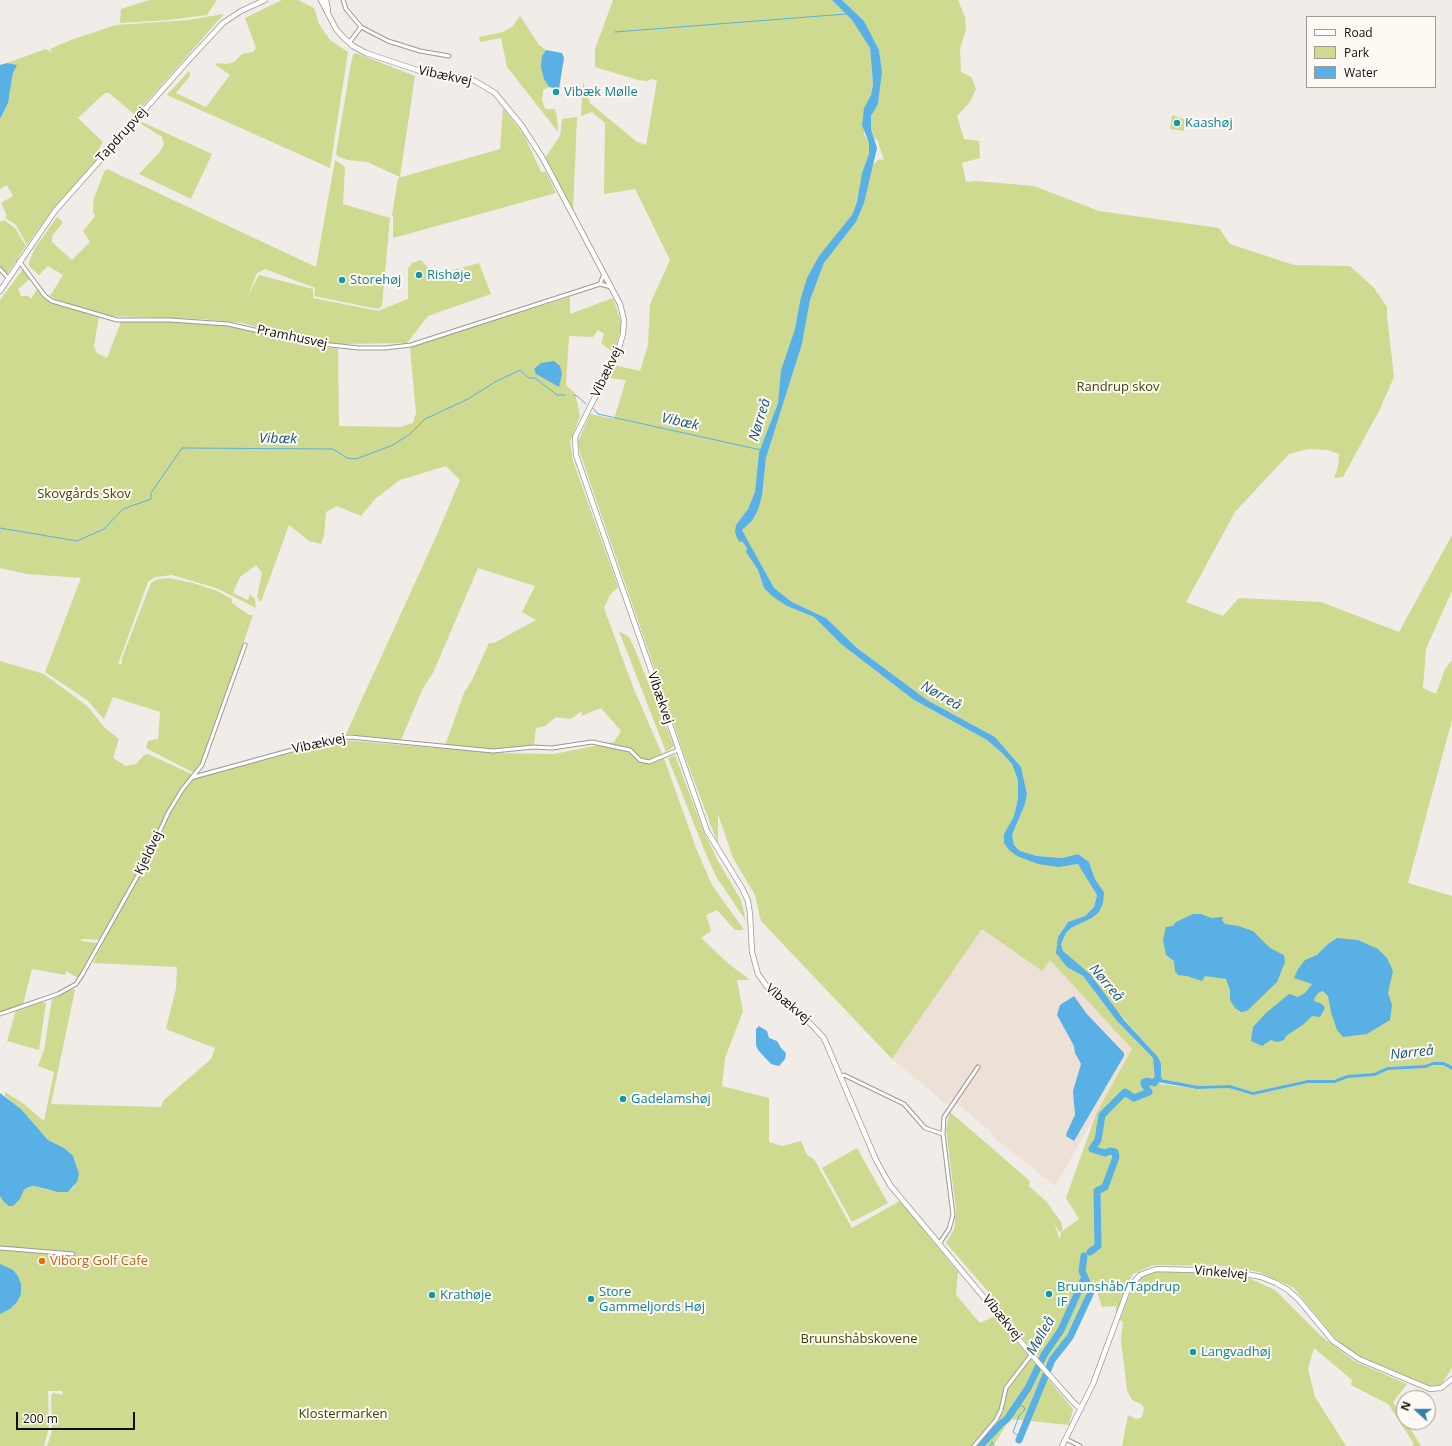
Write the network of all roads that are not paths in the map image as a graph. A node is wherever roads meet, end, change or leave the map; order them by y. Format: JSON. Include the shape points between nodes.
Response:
{"nodes":[{"id":1,"x":265,"y":0,"type":"edge"},
{"id":2,"x":321,"y":0,"type":"edge"},
{"id":3,"x":326,"y":0,"type":"edge"},
{"id":4,"x":344,"y":0,"type":"edge"},
{"id":5,"x":328,"y":12,"type":"junction"},
{"id":6,"x":361,"y":27,"type":"junction"},
{"id":7,"x":349,"y":43,"type":"junction"},
{"id":8,"x":449,"y":56,"type":"dead end"},
{"id":9,"x":19,"y":261,"type":"junction"},
{"id":10,"x":0,"y":269,"type":"edge"},
{"id":11,"x":604,"y":274,"type":"junction"},
{"id":12,"x":8,"y":278,"type":"junction"},
{"id":13,"x":600,"y":284,"type":"junction"},
{"id":14,"x":612,"y":288,"type":"junction"},
{"id":15,"x":0,"y":291,"type":"edge"},
{"id":16,"x":245,"y":645,"type":"dead end"},
{"id":17,"x":678,"y":750,"type":"junction"},
{"id":18,"x":194,"y":777,"type":"junction"},
{"id":19,"x":0,"y":1014,"type":"edge"},
{"id":20,"x":978,"y":1068,"type":"dead end"},
{"id":21,"x":841,"y":1077,"type":"junction"},
{"id":22,"x":943,"y":1134,"type":"junction"},
{"id":23,"x":939,"y":1244,"type":"junction"},
{"id":24,"x":0,"y":1248,"type":"edge"},
{"id":25,"x":73,"y":1254,"type":"dead end"},
{"id":26,"x":1032,"y":1354,"type":"junction"},
{"id":27,"x":1452,"y":1379,"type":"edge"},
{"id":28,"x":1081,"y":1409,"type":"junction"},
{"id":29,"x":1066,"y":1439,"type":"junction"},
{"id":30,"x":974,"y":1446,"type":"edge"},
{"id":31,"x":1062,"y":1446,"type":"edge"},
{"id":32,"x":1080,"y":1446,"type":"edge"}],
"edges":[{"from":1,"to":9,"type":"street","name":"Tapdrupvej","via":[[241,11],[223,24],[54,211]]},
{"from":2,"to":5,"type":"street","name":"Vibækvej"},
{"from":3,"to":5,"type":"street","name":"Vibækvej"},
{"from":4,"to":6,"type":"street","name":"Vibækvej","via":[[346,9]]},
{"from":5,"to":7,"type":"street","name":"Vibækvej","via":[[336,29]]},
{"from":6,"to":7,"type":"street"},
{"from":6,"to":8,"type":"street","name":"Vibækvej","via":[[388,41],[420,51]]},
{"from":7,"to":11,"type":"street","name":"Vibækvej","via":[[366,53],[426,72],[475,81],[496,93],[542,157]]},
{"from":9,"to":12,"type":"street","name":"Tapdrupvej"},
{"from":9,"to":13,"type":"street","name":"Pramhusvej","via":[[45,296],[52,301],[117,320],[228,324],[312,343],[359,348],[412,345]]},
{"from":10,"to":12,"type":"street"},
{"from":11,"to":13,"type":"street"},
{"from":11,"to":14,"type":"street","name":"Vibækvej"},
{"from":12,"to":15,"type":"street","name":"Tapdrupvej"},
{"from":13,"to":14,"type":"street"},
{"from":14,"to":17,"type":"street","name":"Vibækvej","via":[[624,320],[623,334],[618,351],[578,428],[574,447]]},
{"from":16,"to":18,"type":"street","name":"Kjeldvej","via":[[208,752]]},
{"from":17,"to":18,"type":"street","name":"Vibækvej","via":[[649,762],[640,760],[630,750],[592,742],[552,748],[493,750],[350,737],[318,743]]},
{"from":17,"to":21,"type":"street","name":"Vibækvej","via":[[707,832],[748,901],[752,952],[758,974],[771,992],[805,1018],[824,1038]]},
{"from":18,"to":19,"type":"street","name":"Kjeldvej","via":[[182,790],[168,813],[146,861],[76,984],[58,994]]},
{"from":20,"to":22,"type":"street","via":[[944,1117]]},
{"from":21,"to":22,"type":"street","via":[[844,1075],[904,1104],[925,1128]]},
{"from":21,"to":23,"type":"street","name":"Vibækvej","via":[[876,1160],[890,1185]]},
{"from":22,"to":23,"type":"street","via":[[953,1215],[949,1229]]},
{"from":23,"to":26,"type":"street","name":"Vibækvej"},
{"from":24,"to":25,"type":"street"},
{"from":26,"to":28,"type":"street","name":"Vibækvej"},
{"from":26,"to":30,"type":"street","via":[[1006,1388],[996,1420]]},
{"from":27,"to":28,"type":"street","name":"Vinkelvej","via":[[1441,1388],[1430,1388],[1359,1359],[1333,1341],[1288,1290],[1260,1277],[1230,1271],[1156,1269],[1140,1275],[1128,1289],[1104,1359]]},
{"from":28,"to":29,"type":"street","name":"Vinkelvej"},
{"from":29,"to":31,"type":"street","name":"Vinkelvej"},
{"from":29,"to":32,"type":"street"}]}
